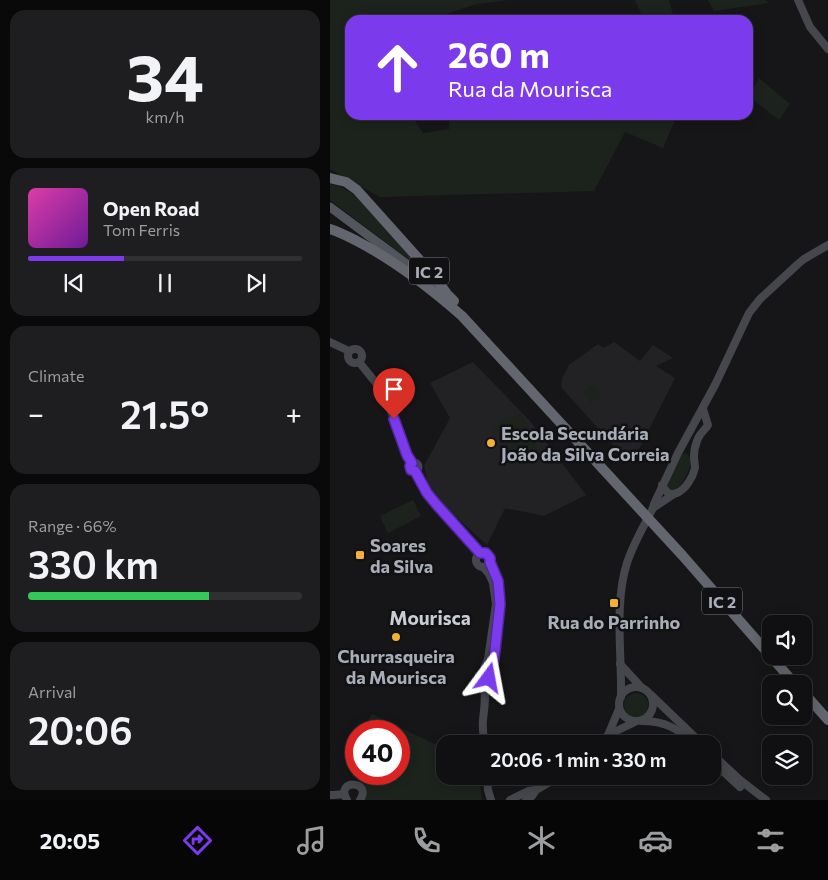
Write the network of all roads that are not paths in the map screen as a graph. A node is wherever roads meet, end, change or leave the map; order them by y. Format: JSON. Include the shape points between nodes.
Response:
{"nodes":[{"id":1,"x":798,"y":0,"type":"edge"},
{"id":2,"x":828,"y":49,"type":"edge"},
{"id":3,"x":330,"y":178,"type":"edge"},
{"id":4,"x":330,"y":207,"type":"edge"},
{"id":5,"x":330,"y":214,"type":"edge"},
{"id":6,"x":330,"y":229,"type":"edge"},
{"id":7,"x":828,"y":246,"type":"edge"},
{"id":8,"x":409,"y":273,"type":"junction"},
{"id":9,"x":447,"y":294,"type":"junction"},
{"id":10,"x":330,"y":342,"type":"edge"},
{"id":11,"x":525,"y":379,"type":"junction"},
{"id":12,"x":703,"y":409,"type":"junction"},
{"id":13,"x":678,"y":453,"type":"junction"},
{"id":14,"x":694,"y":456,"type":"junction"},
{"id":15,"x":662,"y":485,"type":"junction"},
{"id":16,"x":674,"y":494,"type":"junction"},
{"id":17,"x":653,"y":508,"type":"junction"},
{"id":18,"x":655,"y":522,"type":"junction"},
{"id":19,"x":480,"y":553,"type":"junction"},
{"id":20,"x":490,"y":562,"type":"junction"},
{"id":21,"x":483,"y":567,"type":"junction"},
{"id":22,"x":762,"y":639,"type":"edge"},
{"id":23,"x":620,"y":664,"type":"junction"},
{"id":24,"x":786,"y":665,"type":"edge"},
{"id":25,"x":485,"y":675,"type":"junction"},
{"id":26,"x":787,"y":675,"type":"edge"},
{"id":27,"x":794,"y":675,"type":"edge"},
{"id":28,"x":646,"y":691,"type":"junction"},
{"id":29,"x":812,"y":695,"type":"edge"},
{"id":30,"x":621,"y":697,"type":"junction"},
{"id":31,"x":812,"y":702,"type":"edge"},
{"id":32,"x":619,"y":709,"type":"junction"},
{"id":33,"x":828,"y":712,"type":"edge"},
{"id":34,"x":828,"y":720,"type":"edge"},
{"id":35,"x":637,"y":722,"type":"junction"},
{"id":36,"x":484,"y":735,"type":"edge"},
{"id":37,"x":608,"y":735,"type":"joint"},
{"id":38,"x":684,"y":735,"type":"edge"},
{"id":39,"x":692,"y":735,"type":"edge"},
{"id":40,"x":721,"y":762,"type":"edge"},
{"id":41,"x":721,"y":769,"type":"edge"},
{"id":42,"x":488,"y":785,"type":"edge"},
{"id":43,"x":545,"y":785,"type":"edge"},
{"id":44,"x":536,"y":790,"type":"junction"},
{"id":45,"x":330,"y":795,"type":"edge"},
{"id":46,"x":346,"y":797,"type":"edge"},
{"id":47,"x":360,"y":800,"type":"edge"},
{"id":48,"x":491,"y":800,"type":"edge"},
{"id":49,"x":510,"y":800,"type":"edge"},
{"id":50,"x":526,"y":800,"type":"edge"},
{"id":51,"x":758,"y":800,"type":"edge"},
{"id":52,"x":766,"y":800,"type":"edge"}],
"edges":[{"from":1,"to":2,"type":"street","via":[[810,27]]},
{"from":3,"to":9,"type":"highway","number":"IC 2","via":[[346,182],[357,190]]},
{"from":4,"to":9,"type":"main road"},
{"from":5,"to":8,"type":"main road"},
{"from":6,"to":8,"type":"highway","number":"IC 2"},
{"from":7,"to":12,"type":"street","via":[[804,259],[760,299]]},
{"from":8,"to":11,"type":"highway","number":"IC 2","via":[[462,316]]},
{"from":9,"to":11,"type":"highway","number":"IC 2"},
{"from":10,"to":19,"type":"street","via":[[349,351],[355,348],[361,351],[359,362],[388,403],[412,463],[411,470],[415,471],[436,504]]},
{"from":11,"to":18,"type":"highway","number":"IC 2"},
{"from":12,"to":13,"type":"street"},
{"from":12,"to":14,"type":"street","via":[[708,425],[698,437]]},
{"from":13,"to":14,"type":"street","via":[[683,450]]},
{"from":13,"to":15,"type":"street"},
{"from":14,"to":16,"type":"street","via":[[694,470],[686,486]]},
{"from":15,"to":16,"type":"street","via":[[666,492]]},
{"from":15,"to":17,"type":"street"},
{"from":16,"to":17,"type":"street"},
{"from":17,"to":23,"type":"street","via":[[633,548],[621,586]]},
{"from":18,"to":22,"type":"highway","number":"IC 2"},
{"from":18,"to":26,"type":"highway","number":"IC 2"},
{"from":19,"to":20,"type":"street","via":[[488,554]]},
{"from":19,"to":21,"type":"street","via":[[476,561]]},
{"from":20,"to":21,"type":"street"},
{"from":20,"to":25,"type":"street","via":[[498,581],[500,604],[494,659]]},
{"from":21,"to":25,"type":"street","via":[[493,583],[496,604]]},
{"from":23,"to":28,"type":"street"},
{"from":23,"to":30,"type":"street"},
{"from":24,"to":27,"type":"highway"},
{"from":25,"to":36,"type":"street","via":[[478,678],[484,689]]},
{"from":28,"to":30,"type":"street","via":[[632,688]]},
{"from":28,"to":35,"type":"street","via":[[652,698],[652,710],[645,719]]},
{"from":28,"to":39,"type":"street"},
{"from":29,"to":33,"type":"highway"},
{"from":30,"to":32,"type":"street"},
{"from":31,"to":34,"type":"highway"},
{"from":32,"to":35,"type":"street","via":[[625,718]]},
{"from":32,"to":37,"type":"street"},
{"from":35,"to":37,"type":"street"},
{"from":35,"to":38,"type":"street","via":[[651,721],[670,726]]},
{"from":40,"to":52,"type":"street"},
{"from":41,"to":51,"type":"street"},
{"from":42,"to":48,"type":"street"},
{"from":43,"to":44,"type":"street"},
{"from":44,"to":49,"type":"street"},
{"from":44,"to":50,"type":"street"},
{"from":45,"to":46,"type":"street"},
{"from":46,"to":47,"type":"street","via":[[345,789],[355,784],[363,792]]}]}
